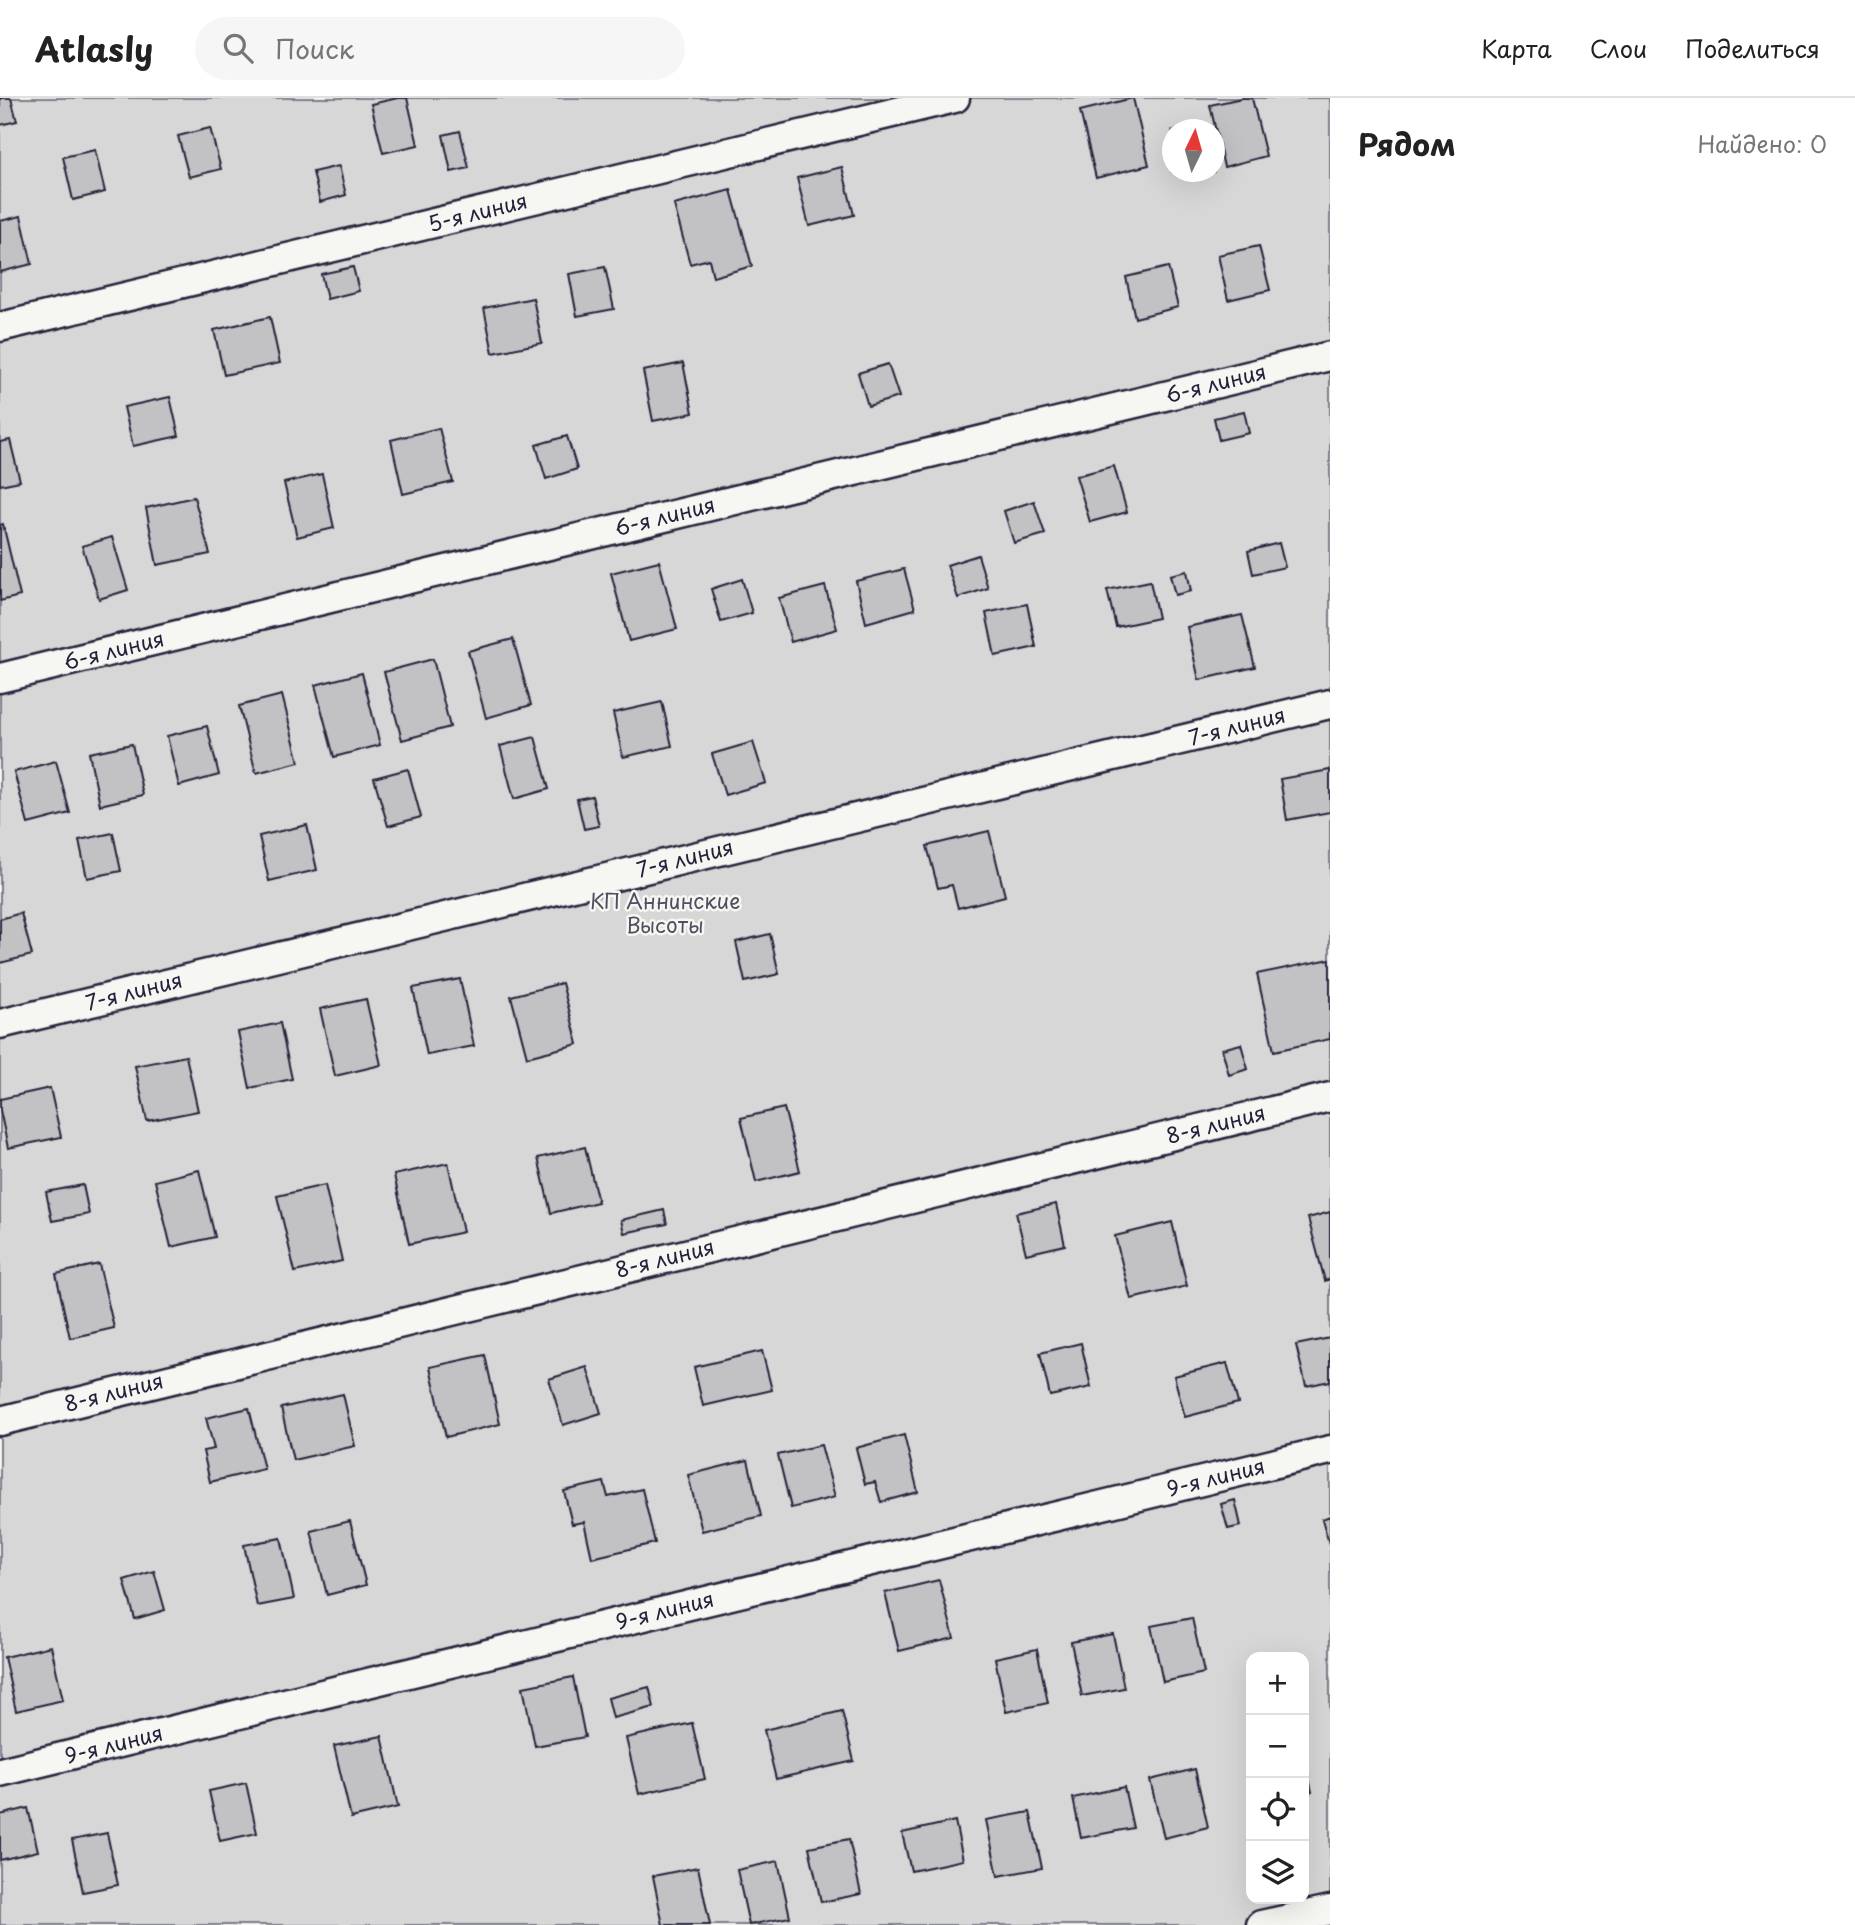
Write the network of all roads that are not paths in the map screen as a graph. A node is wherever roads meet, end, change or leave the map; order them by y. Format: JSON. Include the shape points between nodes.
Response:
{"nodes":[{"id":1,"x":955,"y":98,"type":"edge"},
{"id":2,"x":0,"y":327,"type":"edge"},
{"id":3,"x":1330,"y":356,"type":"edge"},
{"id":4,"x":0,"y":678,"type":"edge"},
{"id":5,"x":1330,"y":704,"type":"edge"},
{"id":6,"x":0,"y":1024,"type":"edge"},
{"id":7,"x":1330,"y":1097,"type":"edge"},
{"id":8,"x":0,"y":1421,"type":"edge"},
{"id":9,"x":1330,"y":1450,"type":"edge"},
{"id":10,"x":0,"y":1772,"type":"edge"},
{"id":11,"x":1330,"y":1910,"type":"edge"},
{"id":12,"x":1261,"y":1925,"type":"edge"}],
"edges":[{"from":1,"to":2,"type":"street","name":"5-я линия"},
{"from":3,"to":4,"type":"street","name":"6-я линия"},
{"from":5,"to":6,"type":"street","name":"7-я линия"},
{"from":7,"to":8,"type":"street","name":"8-я линия"},
{"from":9,"to":10,"type":"street","name":"9-я линия"},
{"from":11,"to":12,"type":"street"}]}
